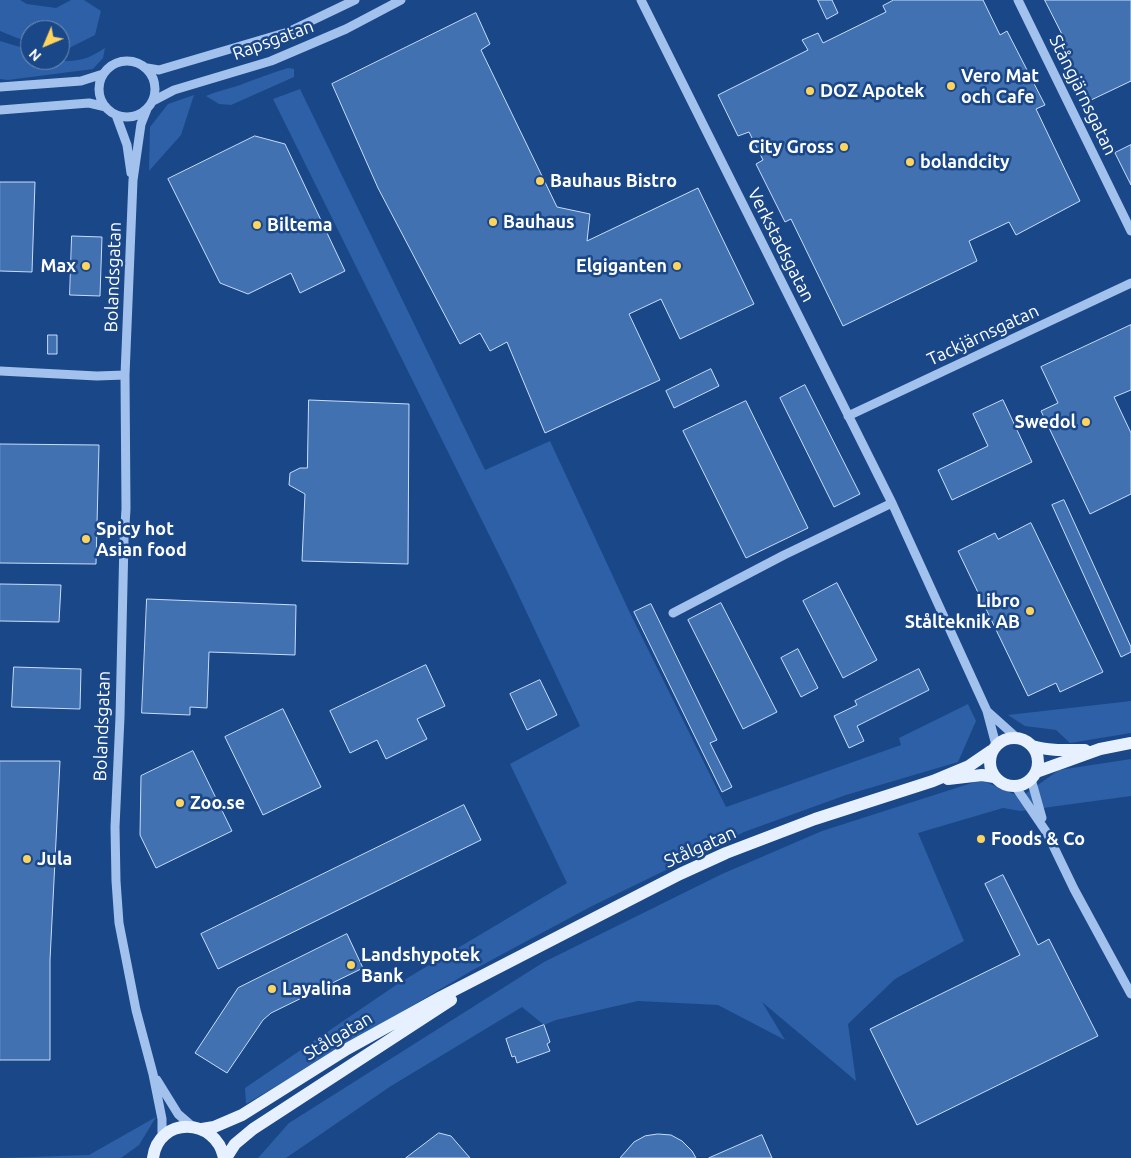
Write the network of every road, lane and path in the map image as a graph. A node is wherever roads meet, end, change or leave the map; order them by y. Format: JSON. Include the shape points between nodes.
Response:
{"nodes":[{"id":1,"x":354,"y":0,"type":"edge"},
{"id":2,"x":400,"y":0,"type":"edge"},
{"id":3,"x":641,"y":0,"type":"edge"},
{"id":4,"x":1018,"y":0,"type":"edge"},
{"id":5,"x":147,"y":68,"type":"junction"},
{"id":6,"x":103,"y":74,"type":"junction"},
{"id":7,"x":0,"y":87,"type":"edge"},
{"id":8,"x":153,"y":101,"type":"junction"},
{"id":9,"x":106,"y":107,"type":"junction"},
{"id":10,"x":147,"y":109,"type":"junction"},
{"id":11,"x":0,"y":110,"type":"edge"},
{"id":12,"x":116,"y":115,"type":"junction"},
{"id":13,"x":133,"y":180,"type":"junction"},
{"id":14,"x":1131,"y":231,"type":"edge"},
{"id":15,"x":1131,"y":283,"type":"edge"},
{"id":16,"x":0,"y":371,"type":"edge"},
{"id":17,"x":125,"y":375,"type":"junction"},
{"id":18,"x":848,"y":416,"type":"junction"},
{"id":19,"x":892,"y":503,"type":"junction"},
{"id":20,"x":673,"y":612,"type":"dead end"},
{"id":21,"x":987,"y":711,"type":"junction"},
{"id":22,"x":1016,"y":737,"type":"junction"},
{"id":23,"x":1131,"y":743,"type":"edge"},
{"id":24,"x":1032,"y":746,"type":"junction"},
{"id":25,"x":993,"y":748,"type":"junction"},
{"id":26,"x":1100,"y":749,"type":"junction"},
{"id":27,"x":1034,"y":775,"type":"junction"},
{"id":28,"x":994,"y":777,"type":"junction"},
{"id":29,"x":933,"y":781,"type":"junction"},
{"id":30,"x":1016,"y":786,"type":"junction"},
{"id":31,"x":1047,"y":833,"type":"junction"},
{"id":32,"x":492,"y":971,"type":"junction"},
{"id":33,"x":1131,"y":994,"type":"edge"},
{"id":34,"x":153,"y":1074,"type":"junction"},
{"id":35,"x":198,"y":1128,"type":"junction"},
{"id":36,"x":162,"y":1138,"type":"junction"},
{"id":37,"x":150,"y":1156,"type":"edge"},
{"id":38,"x":225,"y":1158,"type":"edge"}],
"edges":[{"from":1,"to":5,"type":"street","name":"Rapsgatan","via":[[288,32],[159,70]]},
{"from":2,"to":8,"type":"street","name":"Rapsgatan","via":[[346,29],[271,61],[174,90]]},
{"from":3,"to":18,"type":"street","name":"Verkstadsgatan"},
{"from":4,"to":14,"type":"street","name":"Stångjärnsgatan"},
{"from":5,"to":6,"type":"street","via":[[136,62],[123,61]]},
{"from":5,"to":8,"type":"street","via":[[154,78],[156,90]]},
{"from":6,"to":7,"type":"street","via":[[81,81]]},
{"from":6,"to":9,"type":"street","via":[[99,85],[100,97]]},
{"from":8,"to":10,"type":"street"},
{"from":9,"to":11,"type":"street","via":[[90,103]]},
{"from":9,"to":12,"type":"street"},
{"from":10,"to":12,"type":"street","via":[[129,117]]},
{"from":10,"to":13,"type":"street","name":"Bolandsgatan","via":[[141,124]]},
{"from":12,"to":13,"type":"street","name":"Bolandsgatan","via":[[127,145]]},
{"from":13,"to":17,"type":"street","name":"Bolandsgatan"},
{"from":15,"to":18,"type":"street","name":"Tackjärnsgatan"},
{"from":16,"to":17,"type":"street"},
{"from":17,"to":34,"type":"street","name":"Bolandsgatan","via":[[126,509],[115,818],[116,881],[119,923],[136,1010]]},
{"from":18,"to":19,"type":"street","name":"Verkstadsgatan"},
{"from":19,"to":20,"type":"street"},
{"from":19,"to":21,"type":"street","name":"Verkstadsgatan"},
{"from":21,"to":22,"type":"street","name":"Verkstadsgatan"},
{"from":21,"to":25,"type":"street","name":"Verkstadsgatan"},
{"from":22,"to":24,"type":"main road"},
{"from":22,"to":25,"type":"main road","via":[[1002,740]]},
{"from":23,"to":26,"type":"main road"},
{"from":24,"to":26,"type":"main road","via":[[1063,750]]},
{"from":24,"to":27,"type":"main road","via":[[1038,763]]},
{"from":25,"to":28,"type":"main road","via":[[990,767]]},
{"from":25,"to":29,"type":"main road","name":"Stålgatan","via":[[969,766]]},
{"from":26,"to":27,"type":"main road"},
{"from":27,"to":30,"type":"main road"},
{"from":27,"to":31,"type":"street","via":[[1037,802]]},
{"from":28,"to":29,"type":"main road","name":"Stålgatan","via":[[971,776]]},
{"from":28,"to":30,"type":"main road"},
{"from":29,"to":32,"type":"main road","name":"Stålgatan","via":[[815,819],[726,853]]},
{"from":30,"to":31,"type":"street"},
{"from":31,"to":33,"type":"street"},
{"from":32,"to":35,"type":"main road","name":"Stålgatan","via":[[347,1049],[242,1115],[214,1127]]},
{"from":32,"to":38,"type":"main road","name":"Stålgatan","via":[[253,1129],[235,1144]]},
{"from":34,"to":35,"type":"street","name":"Bolandsgatan","via":[[178,1114]]},
{"from":34,"to":36,"type":"street","name":"Bolandsgatan","via":[[162,1119]]},
{"from":35,"to":36,"type":"main road","name":"Stålgatan","via":[[183,1127]]},
{"from":35,"to":38,"type":"main road","via":[[211,1134]]},
{"from":36,"to":37,"type":"main road"}]}
